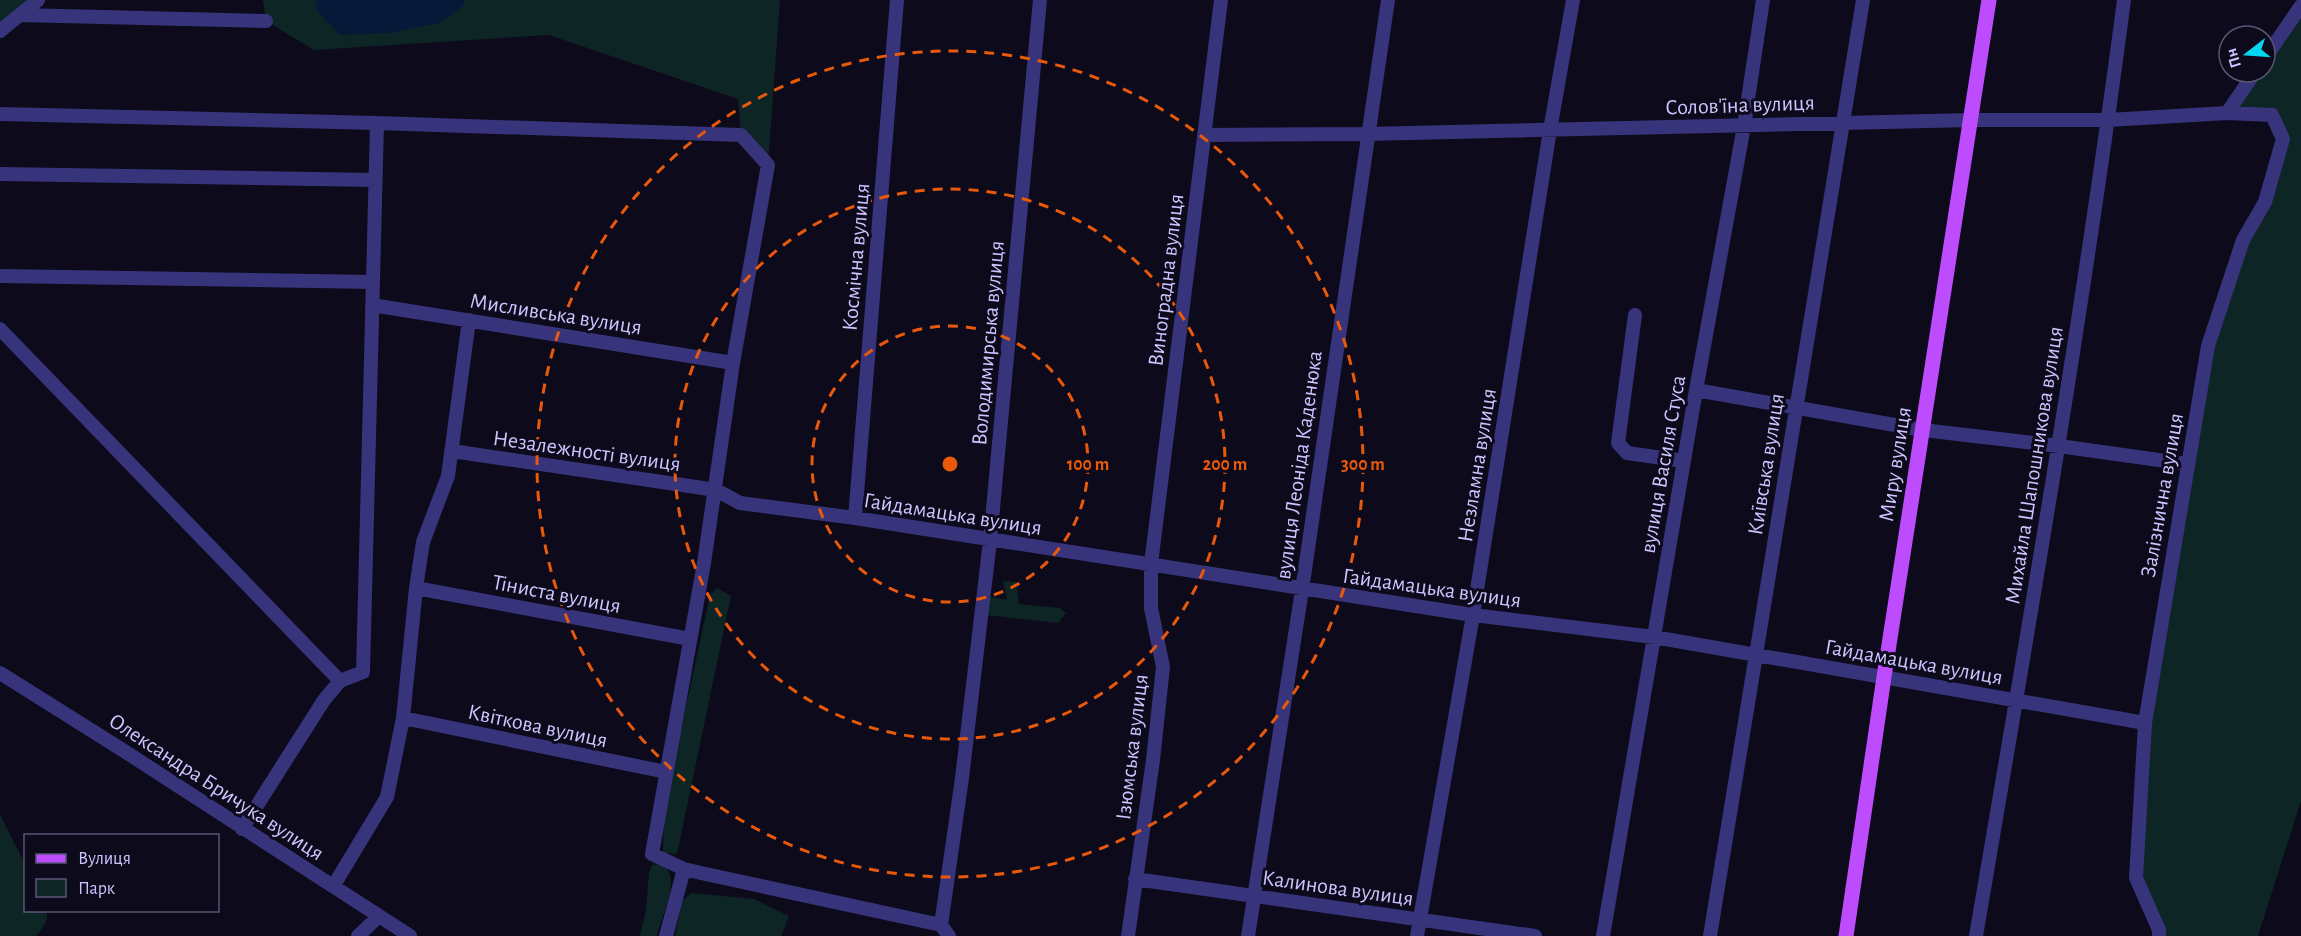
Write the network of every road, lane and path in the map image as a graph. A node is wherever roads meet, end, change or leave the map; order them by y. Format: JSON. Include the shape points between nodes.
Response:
{"nodes":[{"id":1,"x":38,"y":0,"type":"edge"},
{"id":2,"x":897,"y":0,"type":"edge"},
{"id":3,"x":1040,"y":0,"type":"edge"},
{"id":4,"x":1221,"y":0,"type":"edge"},
{"id":5,"x":1388,"y":0,"type":"edge"},
{"id":6,"x":1573,"y":0,"type":"edge"},
{"id":7,"x":1763,"y":0,"type":"edge"},
{"id":8,"x":1863,"y":0,"type":"edge"},
{"id":9,"x":1989,"y":0,"type":"edge"},
{"id":10,"x":2124,"y":0,"type":"edge"},
{"id":11,"x":2301,"y":6,"type":"edge"},
{"id":12,"x":20,"y":15,"type":"junction"},
{"id":13,"x":266,"y":21,"type":"dead end"},
{"id":14,"x":0,"y":31,"type":"edge"},
{"id":15,"x":2277,"y":41,"type":"edge"},
{"id":16,"x":2247,"y":84,"type":"edge"},
{"id":17,"x":2227,"y":113,"type":"junction"},
{"id":18,"x":0,"y":114,"type":"edge"},
{"id":19,"x":1971,"y":120,"type":"junction"},
{"id":20,"x":2108,"y":120,"type":"junction"},
{"id":21,"x":377,"y":123,"type":"junction"},
{"id":22,"x":1844,"y":123,"type":"junction"},
{"id":23,"x":1744,"y":126,"type":"junction"},
{"id":24,"x":1550,"y":130,"type":"junction"},
{"id":25,"x":1367,"y":134,"type":"junction"},
{"id":26,"x":1204,"y":135,"type":"junction"},
{"id":27,"x":0,"y":174,"type":"edge"},
{"id":28,"x":375,"y":180,"type":"junction"},
{"id":29,"x":0,"y":276,"type":"edge"},
{"id":30,"x":373,"y":282,"type":"junction"},
{"id":31,"x":372,"y":305,"type":"junction"},
{"id":32,"x":1635,"y":315,"type":"dead end"},
{"id":33,"x":469,"y":320,"type":"junction"},
{"id":34,"x":0,"y":329,"type":"edge"},
{"id":35,"x":733,"y":363,"type":"junction"},
{"id":36,"x":1696,"y":390,"type":"junction"},
{"id":37,"x":1796,"y":408,"type":"junction"},
{"id":38,"x":1923,"y":430,"type":"junction"},
{"id":39,"x":2059,"y":446,"type":"junction"},
{"id":40,"x":452,"y":451,"type":"junction"},
{"id":41,"x":1684,"y":461,"type":"junction"},
{"id":42,"x":2187,"y":465,"type":"junction"},
{"id":43,"x":716,"y":490,"type":"junction"},
{"id":44,"x":855,"y":518,"type":"junction"},
{"id":45,"x":990,"y":541,"type":"junction"},
{"id":46,"x":1151,"y":564,"type":"junction"},
{"id":47,"x":416,"y":588,"type":"junction"},
{"id":48,"x":1302,"y":590,"type":"junction"},
{"id":49,"x":1473,"y":615,"type":"junction"},
{"id":50,"x":1654,"y":637,"type":"junction"},
{"id":51,"x":690,"y":639,"type":"junction"},
{"id":52,"x":1755,"y":653,"type":"junction"},
{"id":53,"x":0,"y":673,"type":"edge"},
{"id":54,"x":1884,"y":677,"type":"junction"},
{"id":55,"x":340,"y":681,"type":"junction"},
{"id":56,"x":2016,"y":701,"type":"junction"},
{"id":57,"x":403,"y":718,"type":"junction"},
{"id":58,"x":2145,"y":723,"type":"junction"},
{"id":59,"x":666,"y":772,"type":"junction"},
{"id":60,"x":242,"y":829,"type":"junction"},
{"id":61,"x":684,"y":869,"type":"junction"},
{"id":62,"x":1136,"y":879,"type":"junction"},
{"id":63,"x":333,"y":885,"type":"junction"},
{"id":64,"x":1255,"y":896,"type":"junction"},
{"id":65,"x":379,"y":916,"type":"junction"},
{"id":66,"x":1420,"y":919,"type":"junction"},
{"id":67,"x":945,"y":931,"type":"edge"},
{"id":68,"x":358,"y":936,"type":"edge"},
{"id":69,"x":410,"y":936,"type":"edge"},
{"id":70,"x":666,"y":936,"type":"edge"},
{"id":71,"x":1128,"y":936,"type":"edge"},
{"id":72,"x":1248,"y":936,"type":"edge"},
{"id":73,"x":1417,"y":936,"type":"edge"},
{"id":74,"x":1535,"y":936,"type":"edge"},
{"id":75,"x":1603,"y":936,"type":"edge"},
{"id":76,"x":1710,"y":936,"type":"edge"},
{"id":77,"x":1846,"y":936,"type":"edge"},
{"id":78,"x":1976,"y":936,"type":"edge"},
{"id":79,"x":2159,"y":936,"type":"edge"}],
"edges":[{"from":1,"to":12,"type":"street"},
{"from":2,"to":44,"type":"street","name":"Космічна вулиця"},
{"from":3,"to":45,"type":"street","name":"Володимирська вулиця"},
{"from":4,"to":26,"type":"street","name":"Виноградна вулиця"},
{"from":5,"to":25,"type":"street","name":"вулиця Леоніда Каденюка"},
{"from":6,"to":24,"type":"street","name":"Незламна вулиця"},
{"from":7,"to":23,"type":"street","name":"вулиця Василя Стуса"},
{"from":8,"to":22,"type":"street","name":"Київська вулиця"},
{"from":9,"to":19,"type":"main road","name":"Миру вулиця"},
{"from":10,"to":20,"type":"street","name":"Михайла Шапошникова вулиця"},
{"from":11,"to":15,"type":"street"},
{"from":12,"to":13,"type":"street"},
{"from":12,"to":14,"type":"street"},
{"from":16,"to":17,"type":"street"},
{"from":17,"to":20,"type":"street","name":"Солов'їна вулиця"},
{"from":17,"to":42,"type":"street","name":"Залізнична вулиця","via":[[2272,115],[2283,139],[2265,202],[2243,240],[2208,346]]},
{"from":18,"to":21,"type":"street"},
{"from":19,"to":20,"type":"street","name":"Солов'їна вулиця"},
{"from":19,"to":22,"type":"street","name":"Солов'їна вулиця"},
{"from":19,"to":38,"type":"main road","name":"Миру вулиця"},
{"from":20,"to":39,"type":"street","name":"Михайла Шапошникова вулиця"},
{"from":21,"to":28,"type":"street"},
{"from":21,"to":35,"type":"street","via":[[741,135],[768,165]]},
{"from":22,"to":23,"type":"street","name":"Солов'їна вулиця"},
{"from":22,"to":37,"type":"street","name":"Київська вулиця"},
{"from":23,"to":24,"type":"street","name":"Солов'їна вулиця"},
{"from":23,"to":36,"type":"street","name":"вулиця Василя Стуса"},
{"from":24,"to":25,"type":"street","name":"Солов'їна вулиця"},
{"from":24,"to":49,"type":"street","name":"Незламна вулиця"},
{"from":25,"to":26,"type":"street","name":"Солов'їна вулиця"},
{"from":25,"to":48,"type":"street","name":"вулиця Леоніда Каденюка"},
{"from":26,"to":46,"type":"street","name":"Виноградна вулиця"},
{"from":27,"to":28,"type":"street"},
{"from":28,"to":30,"type":"street"},
{"from":29,"to":30,"type":"street"},
{"from":30,"to":31,"type":"street"},
{"from":31,"to":33,"type":"street","name":"Мисливська вулиця"},
{"from":31,"to":55,"type":"street","via":[[363,672]]},
{"from":32,"to":41,"type":"street","via":[[1618,442],[1627,453]]},
{"from":33,"to":35,"type":"street","name":"Мисливська вулиця"},
{"from":33,"to":40,"type":"street"},
{"from":34,"to":55,"type":"street"},
{"from":35,"to":43,"type":"street"},
{"from":36,"to":37,"type":"street"},
{"from":36,"to":41,"type":"street","name":"вулиця Василя Стуса"},
{"from":37,"to":38,"type":"street"},
{"from":37,"to":52,"type":"street","name":"Київська вулиця"},
{"from":38,"to":39,"type":"street"},
{"from":38,"to":54,"type":"main road","name":"Миру вулиця"},
{"from":39,"to":42,"type":"street"},
{"from":39,"to":56,"type":"street","name":"Михайла Шапошникова вулиця"},
{"from":40,"to":43,"type":"street","name":"Незалежності вулиця"},
{"from":40,"to":47,"type":"street","via":[[448,476],[423,543]]},
{"from":41,"to":50,"type":"street","name":"вулиця Василя Стуса"},
{"from":42,"to":58,"type":"street","name":"Залізнична вулиця"},
{"from":43,"to":44,"type":"street","name":"Гайдамацька вулиця","via":[[740,503]]},
{"from":43,"to":51,"type":"street"},
{"from":44,"to":45,"type":"street","name":"Гайдамацька вулиця"},
{"from":45,"to":46,"type":"street","name":"Гайдамацька вулиця"},
{"from":45,"to":67,"type":"street","name":"Володимирська вулиця"},
{"from":46,"to":48,"type":"street","name":"Гайдамацька вулиця"},
{"from":46,"to":62,"type":"street","name":"Ізюмська вулиця","via":[[1151,609],[1163,667]]},
{"from":47,"to":51,"type":"street","name":"Тіниста вулиця"},
{"from":47,"to":57,"type":"street"},
{"from":48,"to":49,"type":"street","name":"Гайдамацька вулиця"},
{"from":48,"to":64,"type":"street","name":"вулиця Леоніда Каденюка"},
{"from":49,"to":50,"type":"street","name":"Гайдамацька вулиця"},
{"from":49,"to":66,"type":"street","name":"Незламна вулиця"},
{"from":50,"to":52,"type":"street","name":"Гайдамацька вулиця"},
{"from":50,"to":75,"type":"street","name":"вулиця Василя Стуса"},
{"from":51,"to":59,"type":"street"},
{"from":52,"to":54,"type":"street","name":"Гайдамацька вулиця"},
{"from":52,"to":76,"type":"street","name":"Київська вулиця"},
{"from":53,"to":60,"type":"street","name":"Олександра Бричука вулиця"},
{"from":54,"to":56,"type":"street","name":"Гайдамацька вулиця"},
{"from":54,"to":77,"type":"main road","name":"Миру вулиця"},
{"from":55,"to":60,"type":"street"},
{"from":56,"to":58,"type":"street","name":"Гайдамацька вулиця"},
{"from":56,"to":78,"type":"street","name":"Михайла Шапошникова вулиця"},
{"from":57,"to":59,"type":"street","name":"Квіткова вулиця"},
{"from":57,"to":63,"type":"street","via":[[387,797]]},
{"from":58,"to":79,"type":"street","name":"Залізнична вулиця","via":[[2136,878]]},
{"from":59,"to":61,"type":"street","via":[[652,854]]},
{"from":60,"to":63,"type":"street","name":"Олександра Бричука вулиця"},
{"from":61,"to":67,"type":"street"},
{"from":61,"to":70,"type":"street"},
{"from":62,"to":64,"type":"street","name":"Калинова вулиця"},
{"from":62,"to":71,"type":"street","name":"Ізюмська вулиця"},
{"from":63,"to":65,"type":"street","name":"Олександра Бричука вулиця"},
{"from":64,"to":66,"type":"street","name":"Калинова вулиця"},
{"from":64,"to":72,"type":"street","name":"вулиця Леоніда Каденюка"},
{"from":65,"to":68,"type":"street"},
{"from":65,"to":69,"type":"street","name":"Олександра Бричука вулиця"},
{"from":66,"to":73,"type":"street","name":"Незламна вулиця"},
{"from":66,"to":74,"type":"street","name":"Калинова вулиця"}]}
